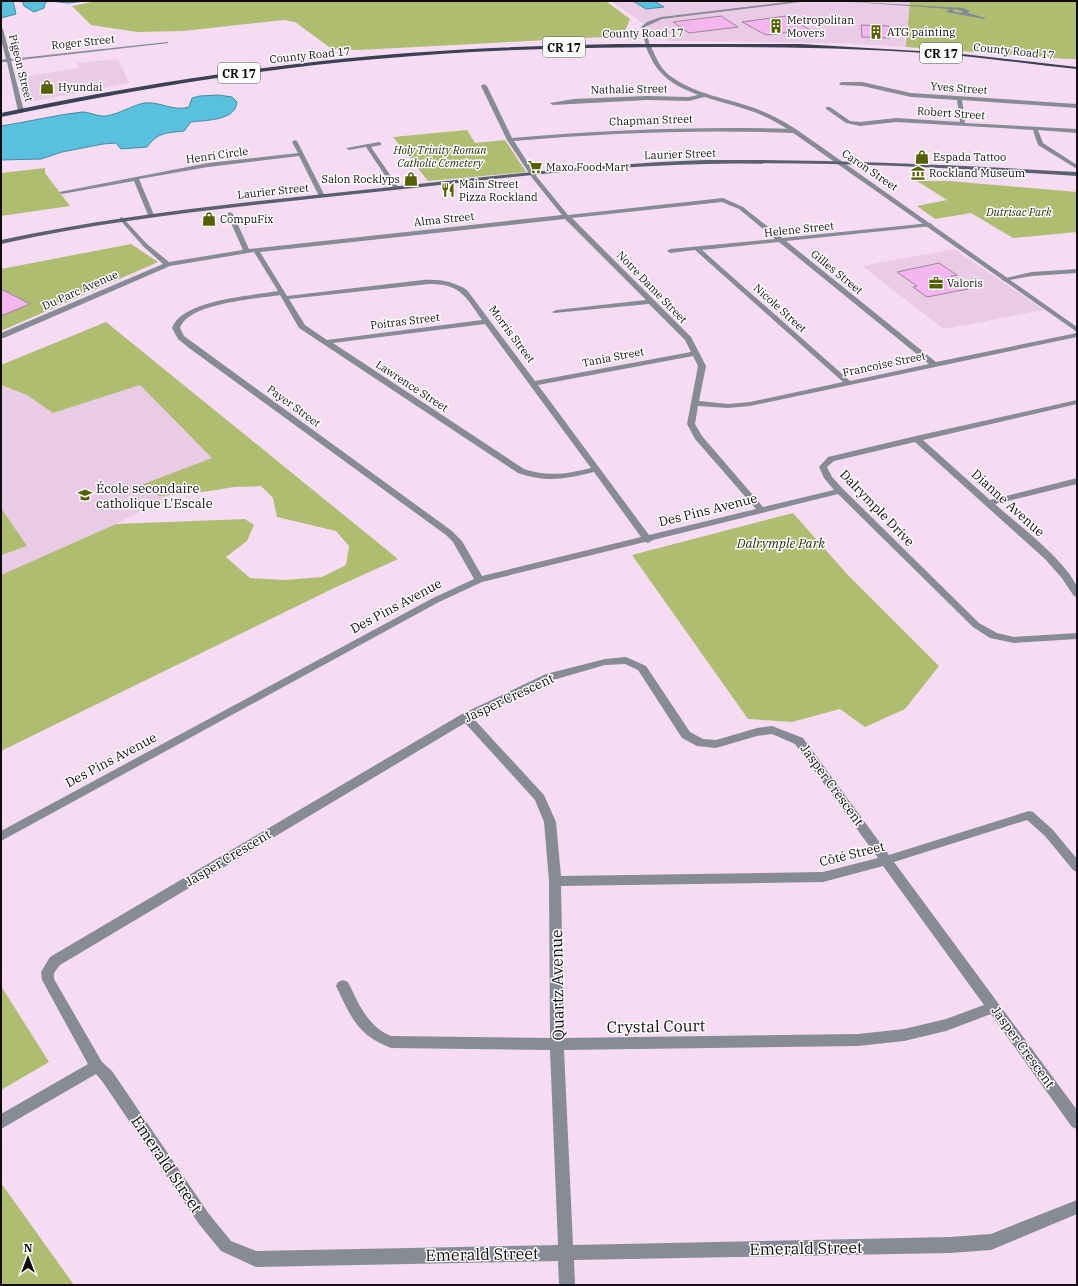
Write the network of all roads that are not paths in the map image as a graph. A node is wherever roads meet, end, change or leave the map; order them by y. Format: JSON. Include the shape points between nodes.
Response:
{"nodes":[{"id":1,"x":806,"y":1,"type":"edge"},
{"id":2,"x":842,"y":1,"type":"edge"},
{"id":3,"x":927,"y":7,"type":"junction"},
{"id":4,"x":954,"y":8,"type":"junction"},
{"id":5,"x":948,"y":11,"type":"junction"},
{"id":6,"x":966,"y":13,"type":"junction"},
{"id":7,"x":982,"y":17,"type":"dead end"},
{"id":8,"x":1,"y":29,"type":"edge"},
{"id":9,"x":167,"y":43,"type":"dead end"},
{"id":10,"x":648,"y":45,"type":"junction"},
{"id":11,"x":9,"y":60,"type":"junction"},
{"id":12,"x":1,"y":61,"type":"edge"},
{"id":13,"x":1077,"y":68,"type":"edge"},
{"id":14,"x":841,"y":84,"type":"dead end"},
{"id":15,"x":484,"y":86,"type":"dead end"},
{"id":16,"x":706,"y":95,"type":"junction"},
{"id":17,"x":960,"y":98,"type":"junction"},
{"id":18,"x":553,"y":103,"type":"dead end"},
{"id":19,"x":1077,"y":106,"type":"edge"},
{"id":20,"x":828,"y":108,"type":"dead end"},
{"id":21,"x":21,"y":111,"type":"junction"},
{"id":22,"x":1,"y":115,"type":"edge"},
{"id":23,"x":963,"y":124,"type":"junction"},
{"id":24,"x":1035,"y":129,"type":"junction"},
{"id":25,"x":793,"y":131,"type":"junction"},
{"id":26,"x":1077,"y":131,"type":"edge"},
{"id":27,"x":510,"y":140,"type":"junction"},
{"id":28,"x":295,"y":142,"type":"dead end"},
{"id":29,"x":379,"y":144,"type":"dead end"},
{"id":30,"x":368,"y":146,"type":"junction"},
{"id":31,"x":349,"y":148,"type":"dead end"},
{"id":32,"x":302,"y":154,"type":"junction"},
{"id":33,"x":839,"y":163,"type":"junction"},
{"id":34,"x":1077,"y":167,"type":"edge"},
{"id":35,"x":532,"y":174,"type":"junction"},
{"id":36,"x":1077,"y":174,"type":"edge"},
{"id":37,"x":136,"y":179,"type":"junction"},
{"id":38,"x":396,"y":188,"type":"junction"},
{"id":39,"x":62,"y":192,"type":"dead end"},
{"id":40,"x":322,"y":196,"type":"junction"},
{"id":41,"x":723,"y":200,"type":"joint"},
{"id":42,"x":230,"y":214,"type":"dead end"},
{"id":43,"x":151,"y":215,"type":"junction"},
{"id":44,"x":566,"y":216,"type":"junction"},
{"id":45,"x":122,"y":219,"type":"junction"},
{"id":46,"x":930,"y":225,"type":"junction"},
{"id":47,"x":779,"y":241,"type":"junction"},
{"id":48,"x":1,"y":242,"type":"edge"},
{"id":49,"x":697,"y":249,"type":"junction"},
{"id":50,"x":256,"y":250,"type":"junction"},
{"id":51,"x":247,"y":251,"type":"junction"},
{"id":52,"x":670,"y":251,"type":"dead end"},
{"id":53,"x":168,"y":264,"type":"junction"},
{"id":54,"x":1077,"y":271,"type":"edge"},
{"id":55,"x":1004,"y":279,"type":"junction"},
{"id":56,"x":283,"y":296,"type":"junction"},
{"id":57,"x":650,"y":302,"type":"junction"},
{"id":58,"x":556,"y":312,"type":"dead end"},
{"id":59,"x":488,"y":321,"type":"junction"},
{"id":60,"x":1077,"y":330,"type":"edge"},
{"id":61,"x":1077,"y":335,"type":"edge"},
{"id":62,"x":1,"y":336,"type":"edge"},
{"id":63,"x":325,"y":342,"type":"junction"},
{"id":64,"x":696,"y":353,"type":"junction"},
{"id":65,"x":935,"y":365,"type":"junction"},
{"id":66,"x":534,"y":383,"type":"junction"},
{"id":67,"x":848,"y":383,"type":"junction"},
{"id":68,"x":1077,"y":402,"type":"edge"},
{"id":69,"x":694,"y":403,"type":"junction"},
{"id":70,"x":916,"y":438,"type":"junction"},
{"id":71,"x":596,"y":469,"type":"junction"},
{"id":72,"x":1077,"y":481,"type":"edge"},
{"id":73,"x":840,"y":491,"type":"junction"},
{"id":74,"x":989,"y":503,"type":"junction"},
{"id":75,"x":762,"y":511,"type":"junction"},
{"id":76,"x":648,"y":540,"type":"junction"},
{"id":77,"x":1066,"y":575,"type":"junction"},
{"id":78,"x":1077,"y":575,"type":"edge"},
{"id":79,"x":479,"y":580,"type":"junction"},
{"id":80,"x":1077,"y":594,"type":"edge"},
{"id":81,"x":1077,"y":636,"type":"edge"},
{"id":82,"x":466,"y":717,"type":"junction"},
{"id":83,"x":1,"y":836,"type":"edge"},
{"id":84,"x":887,"y":860,"type":"junction"},
{"id":85,"x":1077,"y":867,"type":"edge"},
{"id":86,"x":555,"y":881,"type":"junction"},
{"id":87,"x":55,"y":961,"type":"joint"},
{"id":88,"x":343,"y":986,"type":"dead end"},
{"id":89,"x":994,"y":1007,"type":"junction"},
{"id":90,"x":557,"y":1044,"type":"junction"},
{"id":91,"x":97,"y":1066,"type":"junction"},
{"id":92,"x":1,"y":1122,"type":"edge"},
{"id":93,"x":1077,"y":1122,"type":"edge"},
{"id":94,"x":1077,"y":1207,"type":"edge"},
{"id":95,"x":566,"y":1252,"type":"junction"},
{"id":96,"x":567,"y":1285,"type":"edge"}],
"edges":[{"from":1,"to":10,"type":"street","name":"Caron Street","via":[[661,18],[643,27]]},
{"from":2,"to":3,"type":"street"},
{"from":3,"to":4,"type":"street"},
{"from":3,"to":5,"type":"street"},
{"from":4,"to":5,"type":"street"},
{"from":4,"to":6,"type":"street","via":[[963,9]]},
{"from":5,"to":6,"type":"street"},
{"from":6,"to":7,"type":"street"},
{"from":8,"to":11,"type":"street","name":"Pigeon Street"},
{"from":9,"to":11,"type":"street","name":"Roger Street"},
{"from":10,"to":13,"type":"main road","name":"County Road 17","number":"CR 17","via":[[805,46],[960,55]]},
{"from":10,"to":16,"type":"street","name":"Caron Street","via":[[653,62],[662,73],[683,86]]},
{"from":10,"to":21,"type":"main road","name":"County Road 17","number":"CR 17","via":[[430,53],[278,68],[149,86]]},
{"from":11,"to":12,"type":"street","name":"Roger Street"},
{"from":11,"to":21,"type":"street","name":"Pigeon Street"},
{"from":14,"to":17,"type":"street","name":"Yves Street","via":[[862,84],[911,95]]},
{"from":15,"to":27,"type":"street","name":"Notre Dame Street"},
{"from":16,"to":18,"type":"street","name":"Nathalie Street","via":[[689,99],[647,98]]},
{"from":16,"to":25,"type":"street","name":"Caron Street","via":[[766,115]]},
{"from":17,"to":19,"type":"street","name":"Yves Street"},
{"from":17,"to":23,"type":"street"},
{"from":20,"to":23,"type":"street","name":"Robert Street","via":[[848,122],[860,124],[896,120]]},
{"from":21,"to":22,"type":"main road","name":"County Road 17","number":"CR 17"},
{"from":23,"to":24,"type":"street","name":"Robert Street"},
{"from":24,"to":26,"type":"street","name":"Robert Street"},
{"from":24,"to":34,"type":"street","via":[[1040,144]]},
{"from":25,"to":27,"type":"street","name":"Chapman Street","via":[[646,130]]},
{"from":25,"to":33,"type":"street","name":"Caron Street"},
{"from":27,"to":35,"type":"street","name":"Notre Dame Street"},
{"from":28,"to":32,"type":"street"},
{"from":29,"to":30,"type":"street"},
{"from":30,"to":31,"type":"street"},
{"from":30,"to":38,"type":"street"},
{"from":32,"to":37,"type":"street","name":"Henri Circle","via":[[208,165]]},
{"from":32,"to":40,"type":"street"},
{"from":33,"to":35,"type":"main road","name":"Laurier Street","via":[[654,164]]},
{"from":33,"to":36,"type":"main road","name":"Laurier Street"},
{"from":33,"to":46,"type":"street","name":"Caron Street"},
{"from":35,"to":38,"type":"main road","name":"Laurier Street"},
{"from":35,"to":44,"type":"street","name":"Notre Dame Street"},
{"from":37,"to":39,"type":"street","name":"Henri Circle"},
{"from":37,"to":43,"type":"street"},
{"from":38,"to":40,"type":"main road","name":"Laurier Street"},
{"from":40,"to":43,"type":"main road","name":"Laurier Street"},
{"from":41,"to":44,"type":"street","name":"Alma Street"},
{"from":41,"to":47,"type":"street","name":"Gilles Street","via":[[741,208]]},
{"from":42,"to":51,"type":"street"},
{"from":43,"to":45,"type":"main road","name":"Laurier Street"},
{"from":44,"to":50,"type":"street","name":"Alma Street"},
{"from":44,"to":57,"type":"street","name":"Notre Dame Street"},
{"from":45,"to":48,"type":"main road","name":"Laurier Street"},
{"from":45,"to":53,"type":"street","via":[[145,245]]},
{"from":46,"to":47,"type":"street","name":"Helene Street"},
{"from":46,"to":55,"type":"street","name":"Caron Street"},
{"from":47,"to":49,"type":"street","name":"Helene Street"},
{"from":47,"to":65,"type":"street","name":"Gilles Street"},
{"from":49,"to":52,"type":"street","name":"Helene Street"},
{"from":49,"to":67,"type":"street","name":"Nicole Street"},
{"from":50,"to":51,"type":"street","name":"Alma Street"},
{"from":50,"to":56,"type":"street","name":"Lawrence Street"},
{"from":51,"to":53,"type":"street","name":"Alma Street"},
{"from":53,"to":62,"type":"street","name":"Du Parc Avenue"},
{"from":54,"to":55,"type":"street"},
{"from":55,"to":60,"type":"street","name":"Caron Street"},
{"from":56,"to":59,"type":"street","name":"Morris Street","via":[[441,281],[455,284],[465,291]]},
{"from":56,"to":63,"type":"street","name":"Lawrence Street","via":[[302,326]]},
{"from":56,"to":79,"type":"street","name":"Payer Street","via":[[211,306],[181,319],[176,328],[181,337],[192,346],[449,532]]},
{"from":57,"to":58,"type":"street"},
{"from":57,"to":64,"type":"street","name":"Notre Dame Street","via":[[688,339]]},
{"from":59,"to":63,"type":"street","name":"Poitras Street"},
{"from":59,"to":66,"type":"street","name":"Morris Street"},
{"from":61,"to":65,"type":"street","name":"Francoise Street"},
{"from":63,"to":71,"type":"street","name":"Lawrence Street","via":[[521,471],[538,478],[556,478]]},
{"from":64,"to":66,"type":"street","name":"Tania Street"},
{"from":64,"to":69,"type":"street","name":"Notre Dame Street","via":[[702,366]]},
{"from":65,"to":67,"type":"street","name":"Francoise Street"},
{"from":66,"to":71,"type":"street","name":"Morris Street"},
{"from":67,"to":69,"type":"street","name":"Francoise Street","via":[[750,404],[728,406]]},
{"from":68,"to":70,"type":"street","name":"Dalrymple Drive"},
{"from":69,"to":75,"type":"street","name":"Notre Dame Street","via":[[691,424],[698,437]]},
{"from":70,"to":73,"type":"street","name":"Dalrymple Drive","via":[[831,459],[823,467],[828,478]]},
{"from":70,"to":74,"type":"street","name":"Dianne Avenue"},
{"from":71,"to":76,"type":"street","name":"Morris Street"},
{"from":72,"to":74,"type":"street"},
{"from":73,"to":75,"type":"street","name":"Des Pins Avenue"},
{"from":73,"to":81,"type":"street","name":"Dalrymple Drive","via":[[976,625],[994,636],[1014,640]]},
{"from":74,"to":77,"type":"street","name":"Dianne Avenue"},
{"from":75,"to":76,"type":"street","name":"Des Pins Avenue"},
{"from":76,"to":79,"type":"street","name":"Des Pins Avenue"},
{"from":77,"to":78,"type":"street"},
{"from":77,"to":80,"type":"street","name":"Dianne Avenue"},
{"from":79,"to":83,"type":"street","name":"Des Pins Avenue","via":[[436,600]]},
{"from":82,"to":84,"type":"street","name":"Jasper Crescent","via":[[550,677],[605,662],[626,660],[642,668],[686,735],[701,743],[716,744],[772,730],[799,741]]},
{"from":82,"to":86,"type":"street","name":"Quartz Avenue","via":[[540,798],[550,822]]},
{"from":82,"to":87,"type":"street","name":"Jasper Crescent"},
{"from":84,"to":85,"type":"street","name":"Côté Street","via":[[1029,815],[1049,833]]},
{"from":84,"to":86,"type":"street","name":"Côté Street","via":[[823,877]]},
{"from":84,"to":89,"type":"street","name":"Jasper Crescent"},
{"from":86,"to":90,"type":"street","name":"Quartz Avenue"},
{"from":87,"to":91,"type":"street","name":"Emerald Street","via":[[47,972],[48,980]]},
{"from":88,"to":90,"type":"street","name":"Crystal Court","via":[[362,1023],[377,1037],[391,1042]]},
{"from":89,"to":90,"type":"street","name":"Crystal Court","via":[[946,1025],[904,1035],[858,1040]]},
{"from":89,"to":93,"type":"street","name":"Jasper Crescent"},
{"from":90,"to":95,"type":"street","name":"Quartz Avenue"},
{"from":91,"to":92,"type":"street"},
{"from":91,"to":95,"type":"street","name":"Emerald Street","via":[[107,1076],[221,1241],[226,1246],[256,1259]]},
{"from":94,"to":95,"type":"street","name":"Emerald Street","via":[[991,1242]]},
{"from":95,"to":96,"type":"street","name":"Quartz Avenue"}]}
